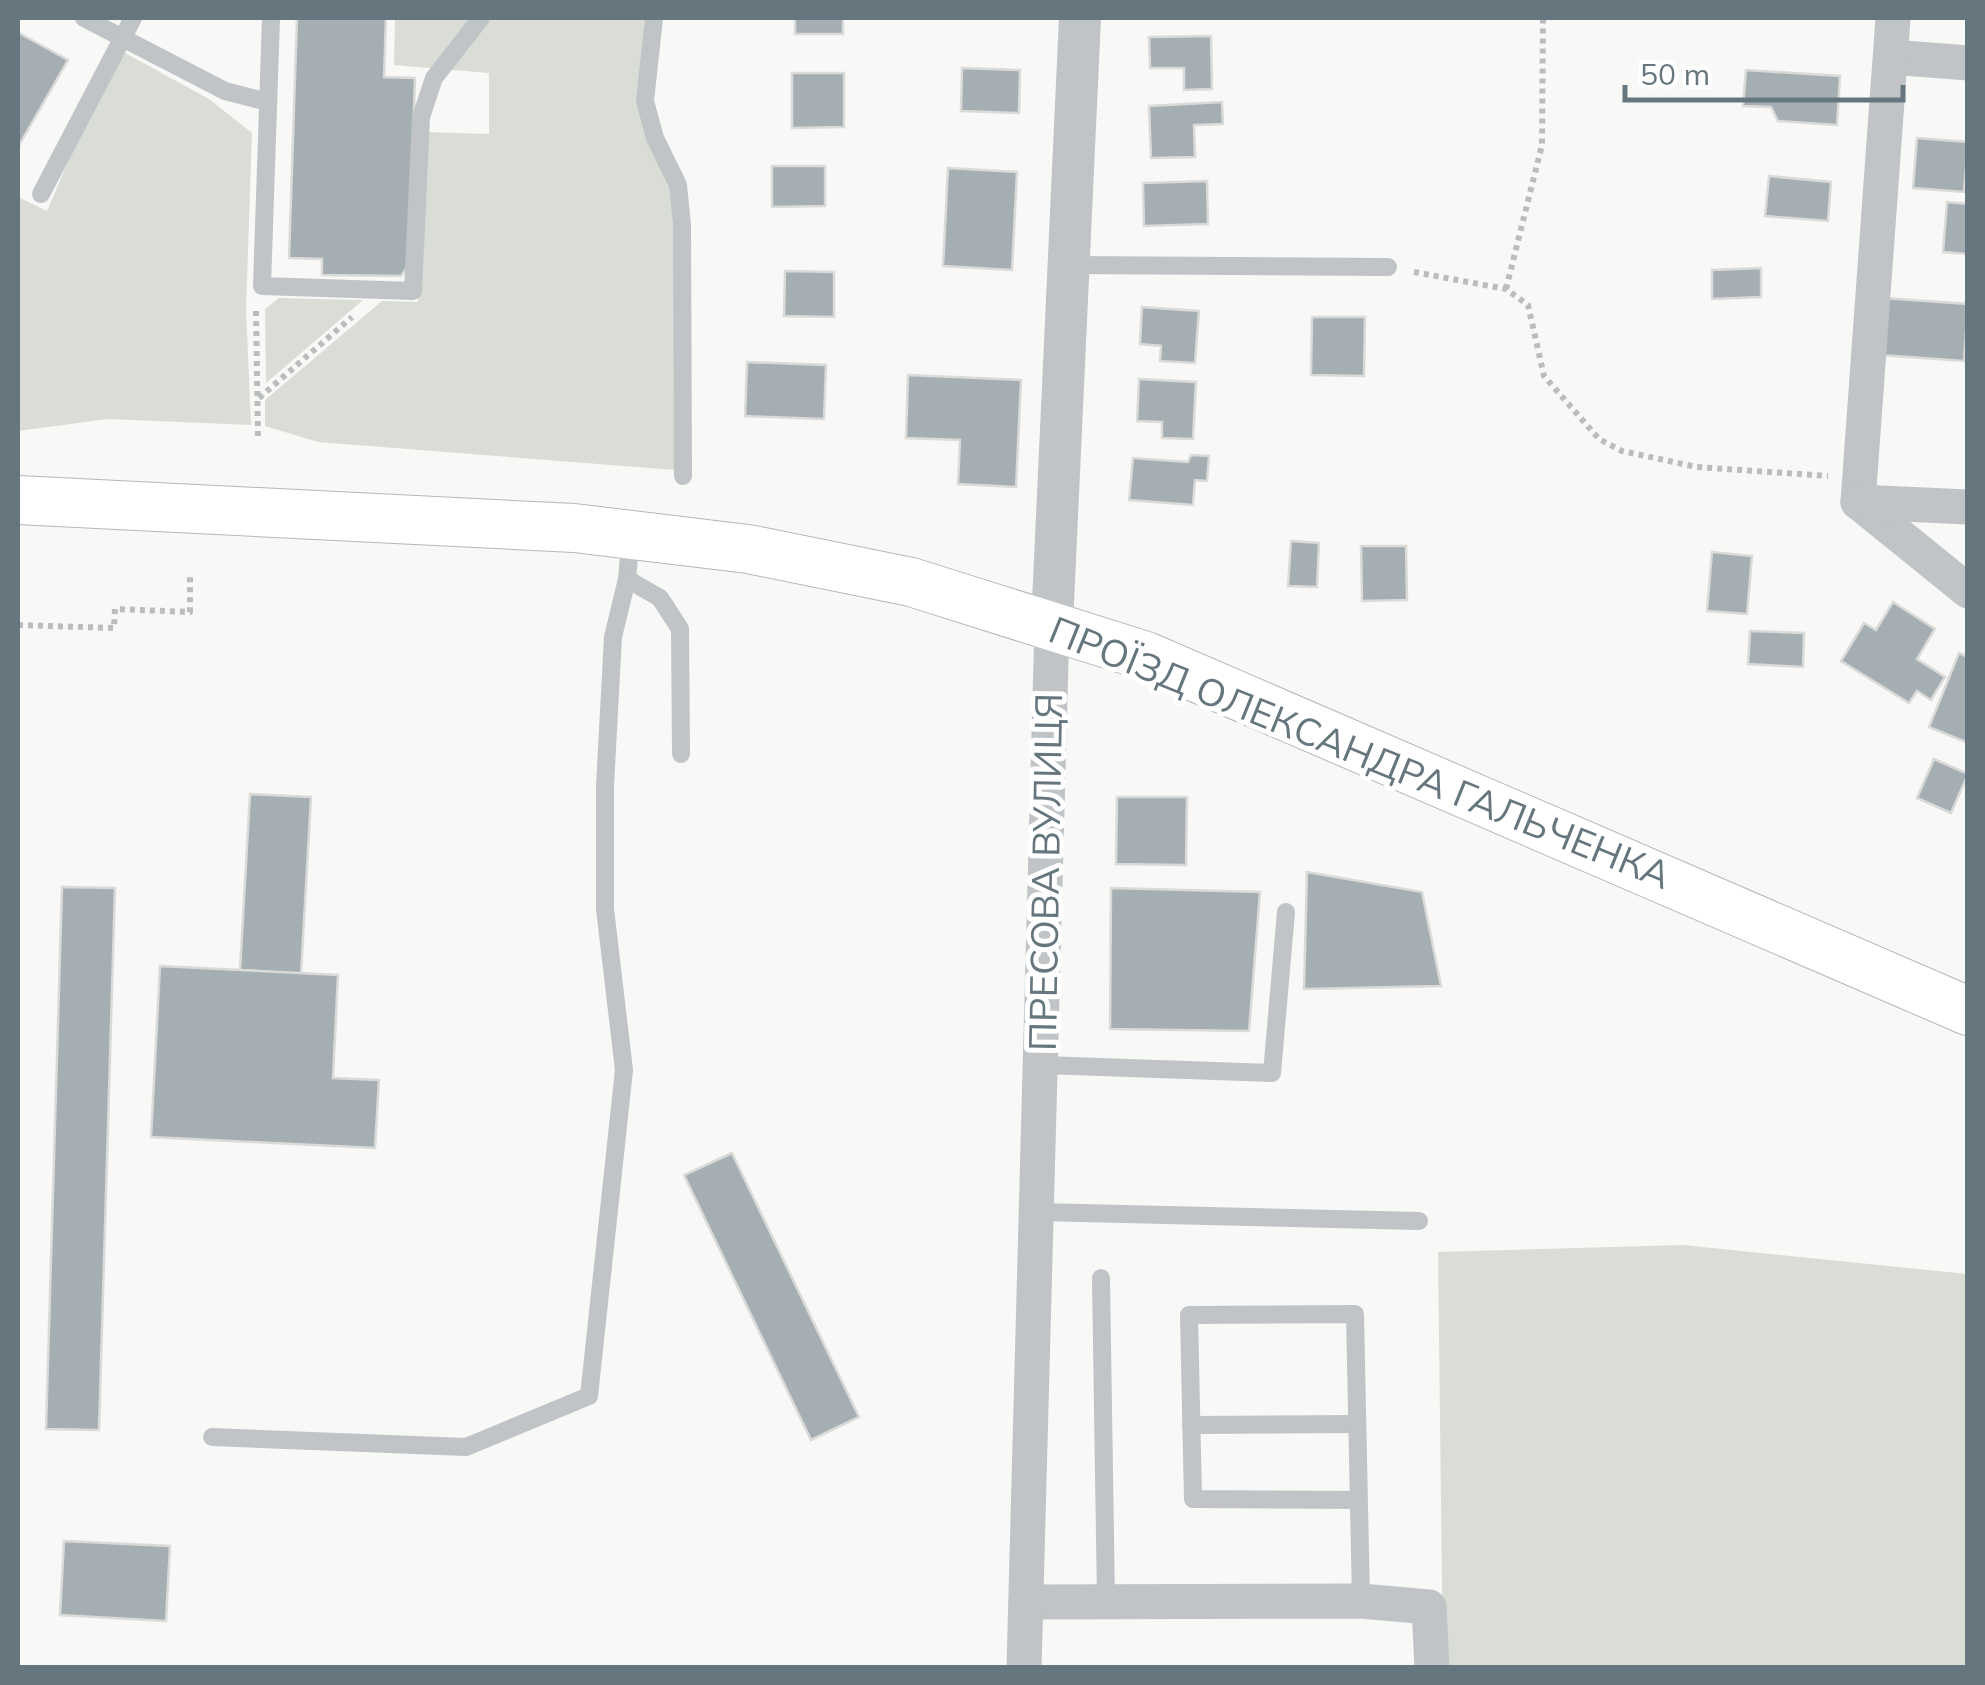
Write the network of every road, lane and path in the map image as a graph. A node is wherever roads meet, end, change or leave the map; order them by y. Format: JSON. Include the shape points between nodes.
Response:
{"nodes":[{"id":1,"x":84,"y":18,"type":"edge"},
{"id":2,"x":132,"y":18,"type":"edge"},
{"id":3,"x":271,"y":18,"type":"edge"},
{"id":4,"x":481,"y":18,"type":"edge"},
{"id":5,"x":654,"y":18,"type":"edge"},
{"id":6,"x":1080,"y":18,"type":"edge"},
{"id":7,"x":1543,"y":18,"type":"edge"},
{"id":8,"x":1893,"y":18,"type":"edge"},
{"id":9,"x":122,"y":37,"type":"junction"},
{"id":10,"x":1890,"y":57,"type":"junction"},
{"id":11,"x":1968,"y":64,"type":"edge"},
{"id":12,"x":268,"y":102,"type":"junction"},
{"id":13,"x":41,"y":194,"type":"dead end"},
{"id":14,"x":1070,"y":265,"type":"junction"},
{"id":15,"x":1388,"y":267,"type":"joint"},
{"id":16,"x":262,"y":286,"type":"junction"},
{"id":17,"x":1506,"y":289,"type":"junction"},
{"id":18,"x":384,"y":290,"type":"junction"},
{"id":19,"x":259,"y":398,"type":"junction"},
{"id":20,"x":258,"y":439,"type":"dead end"},
{"id":21,"x":683,"y":476,"type":"dead end"},
{"id":22,"x":1859,"y":490,"type":"junction"},
{"id":23,"x":18,"y":500,"type":"edge"},
{"id":24,"x":1968,"y":507,"type":"edge"},
{"id":25,"x":629,"y":556,"type":"junction"},
{"id":26,"x":190,"y":574,"type":"dead end"},
{"id":27,"x":1968,"y":590,"type":"edge"},
{"id":28,"x":1052,"y":624,"type":"junction"},
{"id":29,"x":18,"y":625,"type":"edge"},
{"id":30,"x":681,"y":754,"type":"dead end"},
{"id":31,"x":1286,"y":912,"type":"dead end"},
{"id":32,"x":1968,"y":1012,"type":"edge"},
{"id":33,"x":1043,"y":1065,"type":"junction"},
{"id":34,"x":1038,"y":1212,"type":"junction"},
{"id":35,"x":1419,"y":1221,"type":"dead end"},
{"id":36,"x":1101,"y":1278,"type":"dead end"},
{"id":37,"x":1357,"y":1424,"type":"junction"},
{"id":38,"x":1191,"y":1425,"type":"junction"},
{"id":39,"x":212,"y":1436,"type":"dead end"},
{"id":40,"x":1359,"y":1500,"type":"junction"},
{"id":41,"x":1361,"y":1600,"type":"junction"},
{"id":42,"x":1026,"y":1602,"type":"junction"},
{"id":43,"x":1106,"y":1602,"type":"junction"},
{"id":44,"x":1024,"y":1668,"type":"edge"},
{"id":45,"x":1432,"y":1668,"type":"edge"}],
"edges":[{"from":1,"to":9,"type":"lane"},
{"from":2,"to":9,"type":"lane"},
{"from":3,"to":12,"type":"lane"},
{"from":4,"to":18,"type":"lane","via":[[434,78],[421,117],[413,291]]},
{"from":5,"to":21,"type":"lane","via":[[645,101],[678,185],[682,225]]},
{"from":6,"to":14,"type":"street","name":"ПРЕСОВА ВУЛИЦЯ"},
{"from":7,"to":17,"type":"path","via":[[1542,145]]},
{"from":8,"to":10,"type":"street"},
{"from":9,"to":12,"type":"lane","via":[[224,91]]},
{"from":9,"to":13,"type":"lane"},
{"from":10,"to":11,"type":"street"},
{"from":10,"to":22,"type":"street"},
{"from":12,"to":16,"type":"lane"},
{"from":14,"to":15,"type":"lane"},
{"from":14,"to":28,"type":"street","name":"ПРЕСОВА ВУЛИЦЯ"},
{"from":15,"to":17,"type":"path"},
{"from":16,"to":18,"type":"lane"},
{"from":16,"to":19,"type":"path"},
{"from":17,"to":22,"type":"path","via":[[1528,305],[1544,376],[1599,439],[1622,451],[1697,467]]},
{"from":18,"to":19,"type":"path"},
{"from":19,"to":20,"type":"path"},
{"from":22,"to":24,"type":"street"},
{"from":22,"to":27,"type":"street"},
{"from":23,"to":25,"type":"main road","name":"ПРОЇЗД ОЛЕКСАНДРА ГАЛЬЧЕНКА","via":[[416,517]]},
{"from":25,"to":28,"type":"main road","name":"ПРОЇЗД ОЛЕКСАНДРА ГАЛЬЧЕНКА","via":[[827,564]]},
{"from":25,"to":30,"type":"lane","via":[[680,629]]},
{"from":25,"to":39,"type":"lane","via":[[613,636],[605,786],[605,909],[624,1070],[589,1396],[466,1446]]},
{"from":26,"to":29,"type":"path","via":[[190,612],[114,609],[114,628]]},
{"from":28,"to":32,"type":"main road","name":"ПРОЇЗД ОЛЕКСАНДРА ГАЛЬЧЕНКА","via":[[1275,710]]},
{"from":28,"to":33,"type":"street","name":"ПРЕСОВА ВУЛИЦЯ"},
{"from":31,"to":33,"type":"lane","via":[[1272,1074]]},
{"from":33,"to":34,"type":"street","name":"ПРЕСОВА ВУЛИЦЯ"},
{"from":34,"to":35,"type":"lane"},
{"from":34,"to":42,"type":"street","name":"ПРЕСОВА ВУЛИЦЯ"},
{"from":36,"to":43,"type":"lane"},
{"from":37,"to":38,"type":"lane"},
{"from":37,"to":38,"type":"lane","via":[[1355,1314],[1189,1315]]},
{"from":37,"to":40,"type":"lane"},
{"from":38,"to":40,"type":"lane","via":[[1193,1498]]},
{"from":40,"to":41,"type":"lane"},
{"from":41,"to":43,"type":"street"},
{"from":41,"to":45,"type":"street","via":[[1430,1607]]},
{"from":42,"to":43,"type":"street"},
{"from":42,"to":44,"type":"street","name":"ПРЕСОВА ВУЛИЦЯ"}]}
